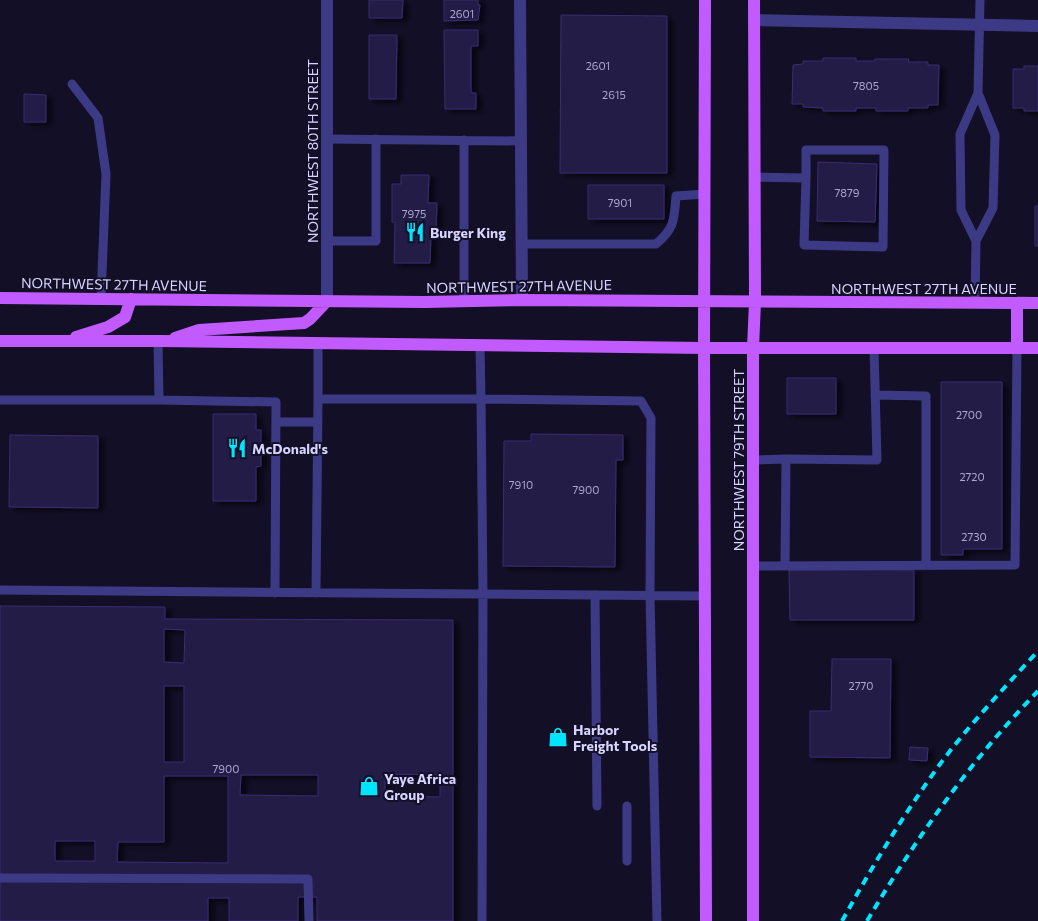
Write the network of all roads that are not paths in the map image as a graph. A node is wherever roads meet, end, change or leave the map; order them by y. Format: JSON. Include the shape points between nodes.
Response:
{"nodes":[{"id":1,"x":327,"y":0,"type":"edge"},
{"id":2,"x":520,"y":0,"type":"edge"},
{"id":3,"x":705,"y":0,"type":"edge"},
{"id":4,"x":754,"y":0,"type":"edge"},
{"id":5,"x":980,"y":0,"type":"edge"},
{"id":6,"x":754,"y":20,"type":"junction"},
{"id":7,"x":980,"y":26,"type":"junction"},
{"id":8,"x":1038,"y":26,"type":"edge"},
{"id":9,"x":72,"y":84,"type":"dead end"},
{"id":10,"x":978,"y":93,"type":"junction"},
{"id":11,"x":327,"y":139,"type":"junction"},
{"id":12,"x":376,"y":139,"type":"junction"},
{"id":13,"x":464,"y":140,"type":"junction"},
{"id":14,"x":521,"y":141,"type":"junction"},
{"id":15,"x":754,"y":177,"type":"junction"},
{"id":16,"x":806,"y":178,"type":"junction"},
{"id":17,"x":705,"y":194,"type":"junction"},
{"id":18,"x":327,"y":241,"type":"junction"},
{"id":19,"x":976,"y":241,"type":"junction"},
{"id":20,"x":522,"y":244,"type":"junction"},
{"id":21,"x":0,"y":298,"type":"edge"},
{"id":22,"x":101,"y":299,"type":"junction"},
{"id":23,"x":131,"y":299,"type":"junction"},
{"id":24,"x":522,"y":300,"type":"junction"},
{"id":25,"x":327,"y":301,"type":"junction"},
{"id":26,"x":705,"y":301,"type":"junction"},
{"id":27,"x":464,"y":302,"type":"junction"},
{"id":28,"x":755,"y":302,"type":"junction"},
{"id":29,"x":975,"y":304,"type":"junction"},
{"id":30,"x":1017,"y":304,"type":"junction"},
{"id":31,"x":1038,"y":304,"type":"edge"},
{"id":32,"x":0,"y":341,"type":"edge"},
{"id":33,"x":64,"y":341,"type":"junction"},
{"id":34,"x":163,"y":341,"type":"junction"},
{"id":35,"x":318,"y":344,"type":"junction"},
{"id":36,"x":480,"y":345,"type":"junction"},
{"id":37,"x":704,"y":348,"type":"junction"},
{"id":38,"x":753,"y":348,"type":"junction"},
{"id":39,"x":874,"y":348,"type":"junction"},
{"id":40,"x":1017,"y":348,"type":"junction"},
{"id":41,"x":1038,"y":348,"type":"edge"},
{"id":42,"x":875,"y":395,"type":"junction"},
{"id":43,"x":318,"y":399,"type":"junction"},
{"id":44,"x":481,"y":399,"type":"junction"},
{"id":45,"x":0,"y":400,"type":"edge"},
{"id":46,"x":160,"y":400,"type":"junction"},
{"id":47,"x":276,"y":422,"type":"junction"},
{"id":48,"x":318,"y":422,"type":"junction"},
{"id":49,"x":786,"y":459,"type":"junction"},
{"id":50,"x":753,"y":460,"type":"junction"},
{"id":51,"x":926,"y":564,"type":"junction"},
{"id":52,"x":786,"y":565,"type":"junction"},
{"id":53,"x":753,"y":566,"type":"junction"},
{"id":54,"x":0,"y":590,"type":"edge"},
{"id":55,"x":275,"y":592,"type":"junction"},
{"id":56,"x":316,"y":593,"type":"junction"},
{"id":57,"x":483,"y":594,"type":"junction"},
{"id":58,"x":595,"y":595,"type":"junction"},
{"id":59,"x":650,"y":595,"type":"junction"},
{"id":60,"x":704,"y":596,"type":"junction"},
{"id":61,"x":597,"y":806,"type":"dead end"},
{"id":62,"x":627,"y":806,"type":"dead end"},
{"id":63,"x":627,"y":861,"type":"dead end"},
{"id":64,"x":0,"y":878,"type":"edge"},
{"id":65,"x":309,"y":921,"type":"edge"},
{"id":66,"x":482,"y":921,"type":"edge"},
{"id":67,"x":657,"y":921,"type":"edge"},
{"id":68,"x":706,"y":921,"type":"edge"},
{"id":69,"x":753,"y":921,"type":"edge"}],
"edges":[{"from":1,"to":11,"type":"street","name":"NORTHWEST 80TH STREET"},
{"from":2,"to":14,"type":"street"},
{"from":3,"to":17,"type":"main road"},
{"from":4,"to":6,"type":"main road","name":"NORTHWEST 79TH STREET"},
{"from":5,"to":7,"type":"lane"},
{"from":6,"to":7,"type":"street"},
{"from":6,"to":15,"type":"main road","name":"NORTHWEST 79TH STREET"},
{"from":7,"to":8,"type":"street"},
{"from":7,"to":10,"type":"lane"},
{"from":9,"to":22,"type":"lane","via":[[98,118],[106,174]]},
{"from":10,"to":19,"type":"lane","via":[[994,135],[993,208]]},
{"from":10,"to":19,"type":"lane","via":[[960,134],[961,210]]},
{"from":11,"to":12,"type":"lane"},
{"from":11,"to":18,"type":"street","name":"NORTHWEST 80TH STREET"},
{"from":12,"to":13,"type":"lane"},
{"from":12,"to":18,"type":"lane","via":[[376,241]]},
{"from":13,"to":14,"type":"lane"},
{"from":13,"to":27,"type":"lane"},
{"from":14,"to":20,"type":"street"},
{"from":15,"to":16,"type":"lane"},
{"from":15,"to":28,"type":"main road","name":"NORTHWEST 79TH STREET"},
{"from":16,"to":16,"type":"lane","via":[[806,150],[884,150],[883,247],[804,245]]},
{"from":17,"to":20,"type":"lane","via":[[676,196],[674,221],[668,234],[656,244]]},
{"from":17,"to":26,"type":"main road"},
{"from":18,"to":25,"type":"street","name":"NORTHWEST 80TH STREET"},
{"from":19,"to":29,"type":"lane"},
{"from":20,"to":24,"type":"street"},
{"from":21,"to":22,"type":"main road","name":"NORTHWEST 27TH AVENUE"},
{"from":22,"to":23,"type":"main road","name":"NORTHWEST 27TH AVENUE"},
{"from":23,"to":25,"type":"main road","name":"NORTHWEST 27TH AVENUE"},
{"from":23,"to":33,"type":"main road","via":[[125,316],[108,327]]},
{"from":24,"to":26,"type":"main road","name":"NORTHWEST 27TH AVENUE"},
{"from":24,"to":27,"type":"main road","name":"NORTHWEST 27TH AVENUE"},
{"from":25,"to":27,"type":"main road","name":"NORTHWEST 27TH AVENUE"},
{"from":25,"to":34,"type":"main road","via":[[304,323],[199,330]]},
{"from":26,"to":28,"type":"main road","name":"NORTHWEST 27TH AVENUE"},
{"from":26,"to":37,"type":"main road"},
{"from":28,"to":29,"type":"main road","name":"NORTHWEST 27TH AVENUE"},
{"from":28,"to":38,"type":"main road","name":"NORTHWEST 79TH STREET"},
{"from":29,"to":30,"type":"main road","name":"NORTHWEST 27TH AVENUE"},
{"from":30,"to":31,"type":"main road","name":"NORTHWEST 27TH AVENUE"},
{"from":30,"to":40,"type":"main road"},
{"from":32,"to":33,"type":"main road"},
{"from":33,"to":34,"type":"main road"},
{"from":34,"to":35,"type":"main road"},
{"from":34,"to":46,"type":"lane"},
{"from":35,"to":36,"type":"main road"},
{"from":35,"to":43,"type":"lane"},
{"from":36,"to":37,"type":"main road"},
{"from":36,"to":44,"type":"lane"},
{"from":37,"to":38,"type":"main road"},
{"from":37,"to":60,"type":"main road"},
{"from":38,"to":39,"type":"main road"},
{"from":38,"to":50,"type":"main road","name":"NORTHWEST 79TH STREET"},
{"from":39,"to":40,"type":"main road"},
{"from":39,"to":42,"type":"lane"},
{"from":40,"to":41,"type":"main road"},
{"from":40,"to":51,"type":"lane","via":[[1015,565]]},
{"from":42,"to":49,"type":"lane","via":[[877,460]]},
{"from":42,"to":51,"type":"lane","via":[[926,396]]},
{"from":43,"to":44,"type":"lane"},
{"from":43,"to":48,"type":"lane"},
{"from":44,"to":57,"type":"lane"},
{"from":44,"to":59,"type":"lane","via":[[641,401],[651,418]]},
{"from":45,"to":46,"type":"lane"},
{"from":46,"to":47,"type":"lane","via":[[276,402]]},
{"from":47,"to":48,"type":"lane"},
{"from":47,"to":55,"type":"lane"},
{"from":48,"to":56,"type":"lane"},
{"from":49,"to":50,"type":"lane"},
{"from":49,"to":52,"type":"lane"},
{"from":50,"to":53,"type":"main road","name":"NORTHWEST 79TH STREET"},
{"from":51,"to":52,"type":"lane"},
{"from":52,"to":53,"type":"lane"},
{"from":53,"to":69,"type":"main road","name":"NORTHWEST 79TH STREET"},
{"from":54,"to":55,"type":"lane"},
{"from":55,"to":56,"type":"lane"},
{"from":56,"to":57,"type":"lane"},
{"from":57,"to":58,"type":"lane"},
{"from":57,"to":66,"type":"lane"},
{"from":58,"to":59,"type":"lane"},
{"from":58,"to":61,"type":"lane"},
{"from":59,"to":60,"type":"lane"},
{"from":59,"to":67,"type":"lane"},
{"from":60,"to":68,"type":"main road"},
{"from":62,"to":63,"type":"lane"},
{"from":64,"to":65,"type":"lane","via":[[308,879]]}]}
